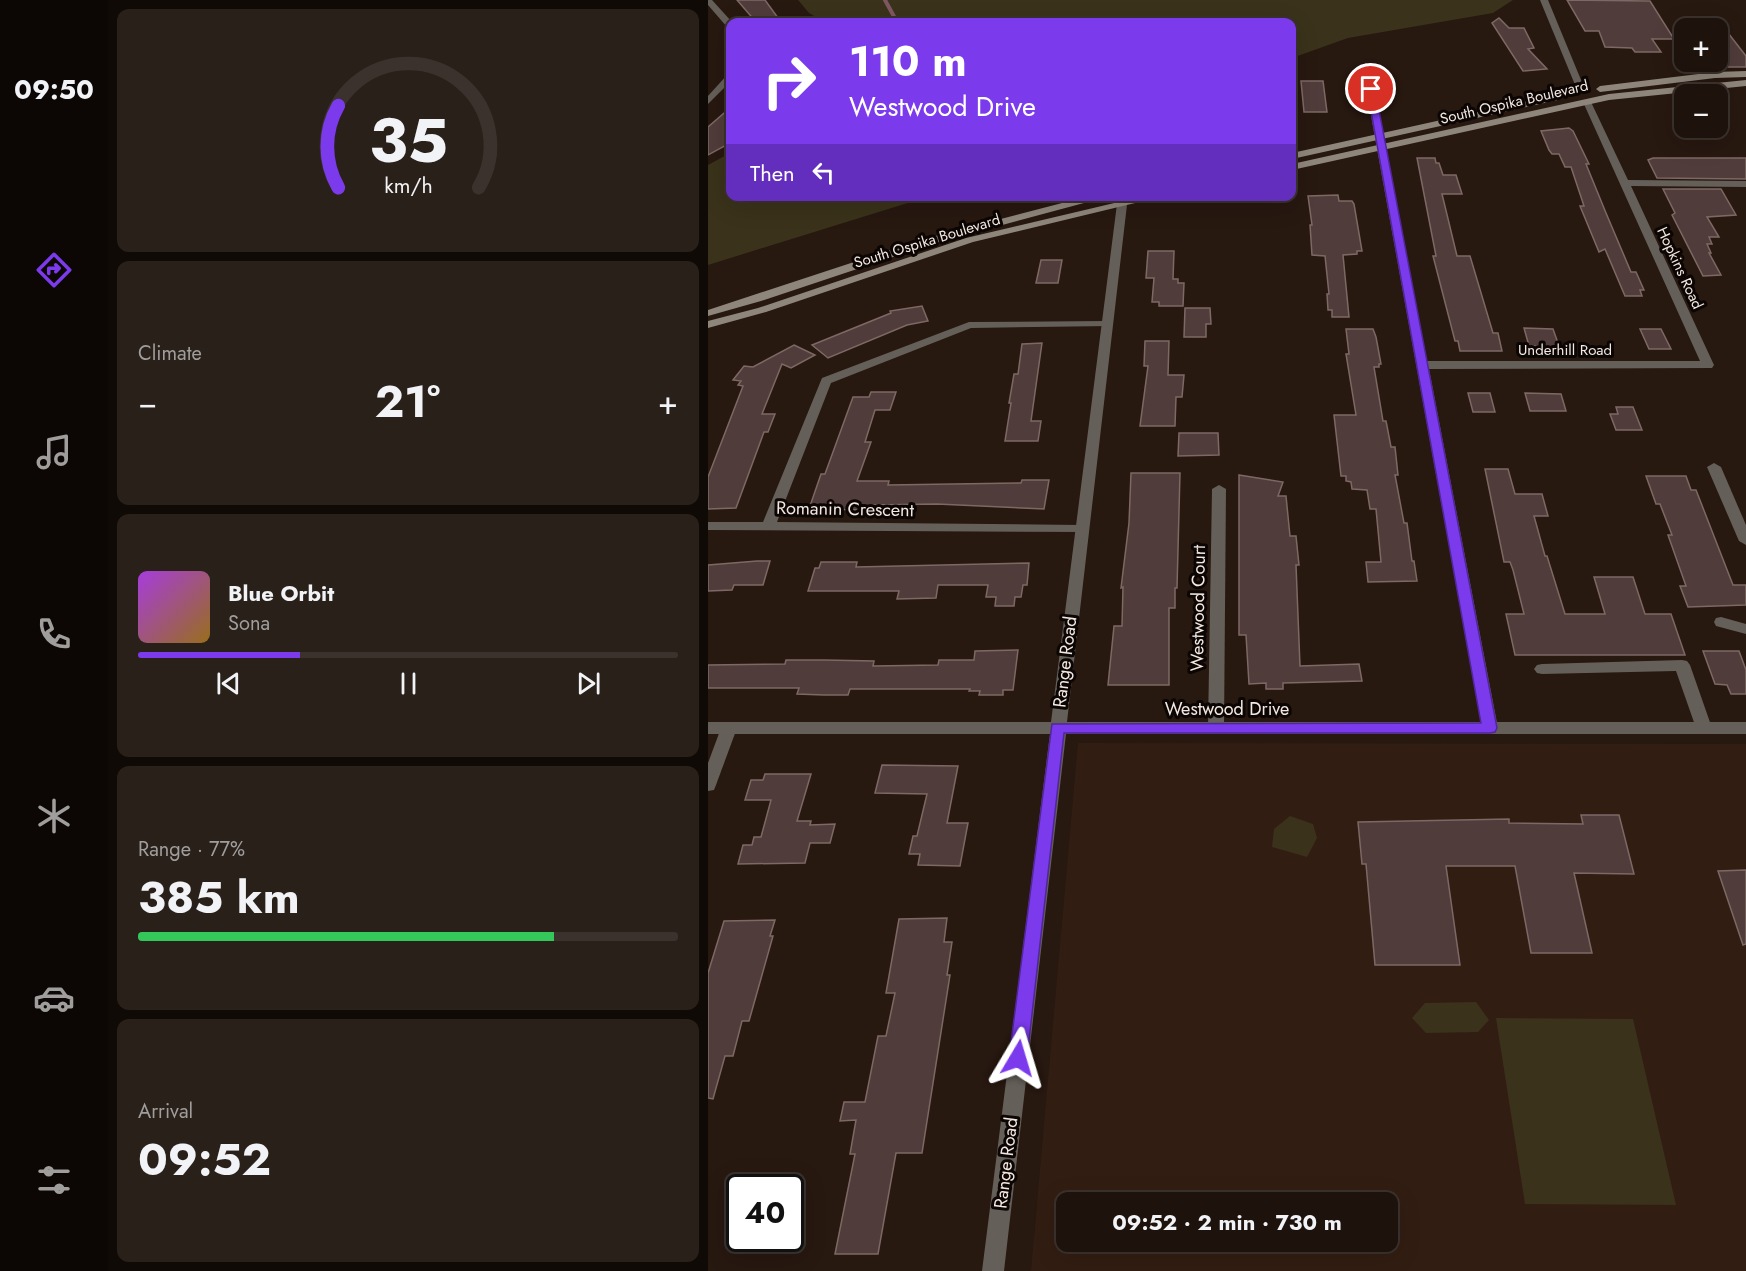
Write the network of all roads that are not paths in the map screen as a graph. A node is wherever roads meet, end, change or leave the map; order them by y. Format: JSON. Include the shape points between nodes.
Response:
{"nodes":[{"id":1,"x":1544,"y":0,"type":"edge"},
{"id":2,"x":708,"y":2,"type":"edge"},
{"id":3,"x":726,"y":21,"type":"edge"},
{"id":4,"x":1366,"y":66,"type":"dead end"},
{"id":5,"x":1746,"y":74,"type":"edge"},
{"id":6,"x":726,"y":81,"type":"edge"},
{"id":7,"x":1746,"y":83,"type":"edge"},
{"id":8,"x":1584,"y":97,"type":"junction"},
{"id":9,"x":708,"y":101,"type":"edge"},
{"id":10,"x":1381,"y":142,"type":"junction"},
{"id":11,"x":1296,"y":155,"type":"edge"},
{"id":12,"x":1296,"y":166,"type":"edge"},
{"id":13,"x":1624,"y":183,"type":"junction"},
{"id":14,"x":1746,"y":184,"type":"edge"},
{"id":15,"x":1082,"y":201,"type":"edge"},
{"id":16,"x":1122,"y":201,"type":"edge"},
{"id":17,"x":708,"y":313,"type":"edge"},
{"id":18,"x":1107,"y":324,"type":"junction"},
{"id":19,"x":708,"y":325,"type":"edge"},
{"id":20,"x":1422,"y":365,"type":"junction"},
{"id":21,"x":1708,"y":365,"type":"joint"},
{"id":22,"x":1714,"y":468,"type":"dead end"},
{"id":23,"x":1219,"y":489,"type":"dead end"},
{"id":24,"x":708,"y":525,"type":"edge"},
{"id":25,"x":768,"y":527,"type":"junction"},
{"id":26,"x":1082,"y":529,"type":"junction"},
{"id":27,"x":1746,"y":541,"type":"edge"},
{"id":28,"x":1721,"y":622,"type":"dead end"},
{"id":29,"x":1746,"y":629,"type":"edge"},
{"id":30,"x":1542,"y":669,"type":"dead end"},
{"id":31,"x":708,"y":728,"type":"edge"},
{"id":32,"x":729,"y":728,"type":"junction"},
{"id":33,"x":1057,"y":728,"type":"junction"},
{"id":34,"x":1215,"y":728,"type":"junction"},
{"id":35,"x":1490,"y":728,"type":"junction"},
{"id":36,"x":1704,"y":728,"type":"junction"},
{"id":37,"x":1746,"y":728,"type":"edge"},
{"id":38,"x":708,"y":785,"type":"edge"},
{"id":39,"x":993,"y":1271,"type":"edge"}],
"edges":[{"from":1,"to":8,"type":"street","name":"Hopkins Road"},
{"from":2,"to":3,"type":"street"},
{"from":4,"to":10,"type":"street"},
{"from":5,"to":8,"type":"main road","name":"South Ospika Boulevard","via":[[1622,84]]},
{"from":6,"to":9,"type":"street"},
{"from":7,"to":8,"type":"main road","name":"South Ospika Boulevard"},
{"from":8,"to":10,"type":"main road","name":"South Ospika Boulevard"},
{"from":8,"to":13,"type":"street","name":"Hopkins Road"},
{"from":10,"to":11,"type":"main road","name":"South Ospika Boulevard"},
{"from":10,"to":12,"type":"main road","name":"South Ospika Boulevard"},
{"from":10,"to":20,"type":"street"},
{"from":13,"to":14,"type":"street"},
{"from":13,"to":21,"type":"street","name":"Hopkins Road"},
{"from":15,"to":17,"type":"main road","name":"South Ospika Boulevard","via":[[1001,219]]},
{"from":16,"to":18,"type":"street","name":"Range Road"},
{"from":16,"to":19,"type":"main road","name":"South Ospika Boulevard","via":[[970,240]]},
{"from":18,"to":25,"type":"street","name":"Romanin Crescent","via":[[969,325],[826,381]]},
{"from":18,"to":26,"type":"street","name":"Range Road"},
{"from":20,"to":21,"type":"street","name":"Underhill Road"},
{"from":20,"to":35,"type":"street"},
{"from":22,"to":27,"type":"street"},
{"from":23,"to":34,"type":"street","name":"Westwood Court"},
{"from":24,"to":25,"type":"street"},
{"from":25,"to":26,"type":"street","name":"Romanin Crescent"},
{"from":26,"to":33,"type":"street","name":"Range Road"},
{"from":28,"to":29,"type":"street"},
{"from":30,"to":36,"type":"street","via":[[1682,665]]},
{"from":31,"to":32,"type":"street","name":"Westwood Drive"},
{"from":32,"to":33,"type":"street","name":"Westwood Drive"},
{"from":32,"to":38,"type":"street"},
{"from":33,"to":34,"type":"street","name":"Westwood Drive"},
{"from":33,"to":39,"type":"street","name":"Range Road"},
{"from":34,"to":35,"type":"street","name":"Westwood Drive"},
{"from":35,"to":36,"type":"street","name":"Westwood Drive"},
{"from":36,"to":37,"type":"street","name":"Westwood Drive"}]}
